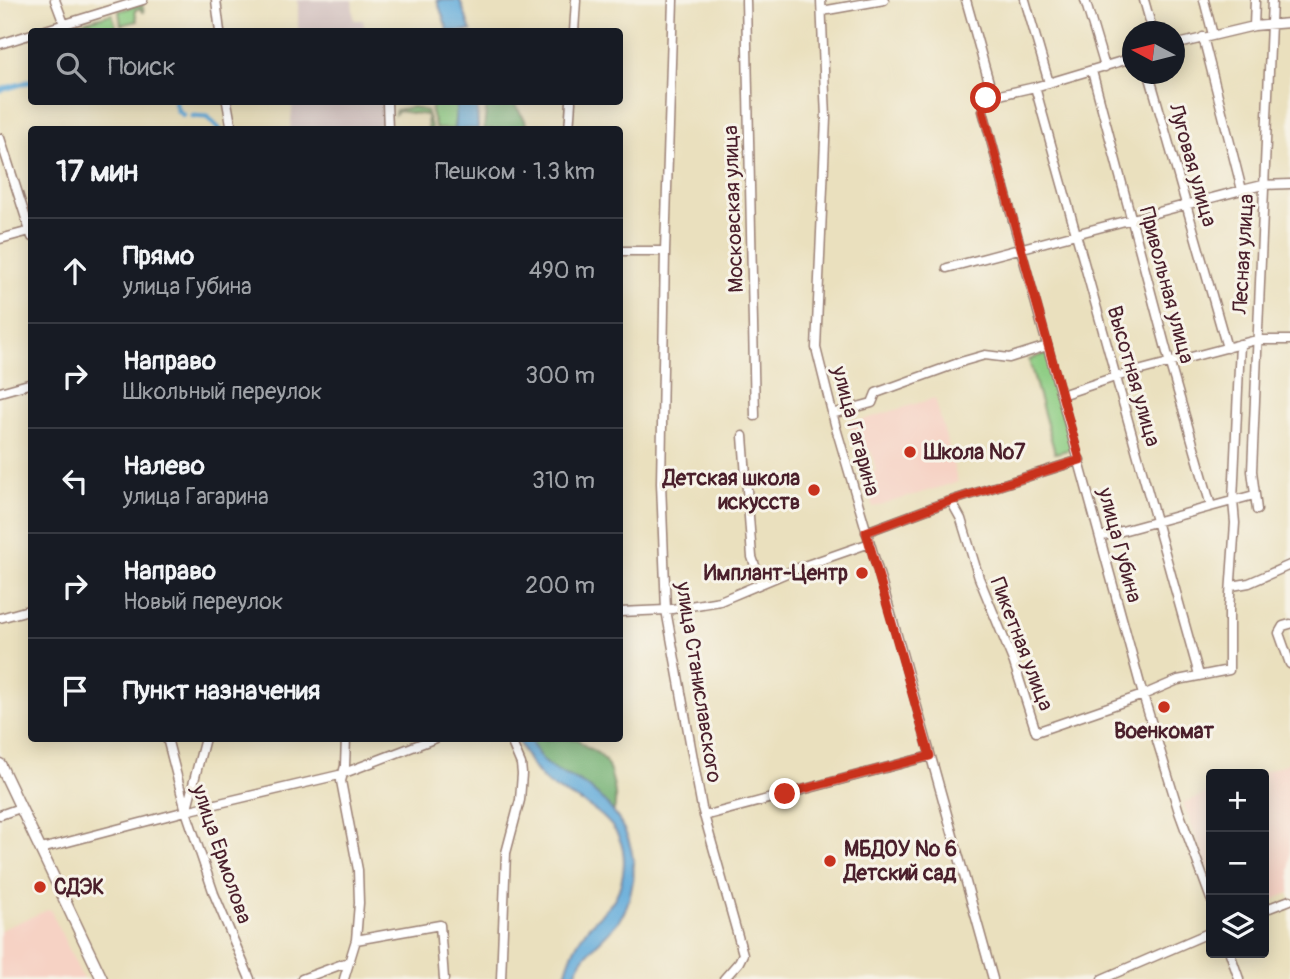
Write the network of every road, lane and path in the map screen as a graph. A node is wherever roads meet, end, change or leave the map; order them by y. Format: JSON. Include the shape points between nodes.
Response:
{"nodes":[{"id":1,"x":55,"y":0,"type":"edge"},
{"id":2,"x":143,"y":0,"type":"edge"},
{"id":3,"x":216,"y":0,"type":"edge"},
{"id":4,"x":576,"y":0,"type":"edge"},
{"id":5,"x":673,"y":0,"type":"edge"},
{"id":6,"x":746,"y":0,"type":"edge"},
{"id":7,"x":821,"y":0,"type":"edge"},
{"id":8,"x":884,"y":0,"type":"edge"},
{"id":9,"x":966,"y":0,"type":"edge"},
{"id":10,"x":1025,"y":0,"type":"edge"},
{"id":11,"x":1086,"y":0,"type":"edge"},
{"id":12,"x":1144,"y":0,"type":"edge"},
{"id":13,"x":1204,"y":0,"type":"edge"},
{"id":14,"x":1255,"y":0,"type":"edge"},
{"id":15,"x":1272,"y":0,"type":"edge"},
{"id":16,"x":119,"y":3,"type":"edge"},
{"id":17,"x":822,"y":10,"type":"junction"},
{"id":18,"x":1150,"y":21,"type":"edge"},
{"id":19,"x":1271,"y":23,"type":"junction"},
{"id":20,"x":1290,"y":23,"type":"edge"},
{"id":21,"x":64,"y":24,"type":"junction"},
{"id":22,"x":1254,"y":26,"type":"junction"},
{"id":23,"x":52,"y":28,"type":"edge"},
{"id":24,"x":220,"y":28,"type":"edge"},
{"id":25,"x":574,"y":28,"type":"edge"},
{"id":26,"x":28,"y":35,"type":"edge"},
{"id":27,"x":1213,"y":35,"type":"junction"},
{"id":28,"x":1203,"y":37,"type":"junction"},
{"id":29,"x":1185,"y":42,"type":"edge"},
{"id":30,"x":0,"y":44,"type":"edge"},
{"id":31,"x":1122,"y":62,"type":"edge"},
{"id":32,"x":1105,"y":68,"type":"junction"},
{"id":33,"x":1092,"y":72,"type":"junction"},
{"id":34,"x":1048,"y":83,"type":"junction"},
{"id":35,"x":1152,"y":84,"type":"edge"},
{"id":36,"x":1035,"y":87,"type":"junction"},
{"id":37,"x":986,"y":98,"type":"junction"},
{"id":38,"x":228,"y":105,"type":"edge"},
{"id":39,"x":387,"y":105,"type":"edge"},
{"id":40,"x":570,"y":105,"type":"edge"},
{"id":41,"x":231,"y":126,"type":"edge"},
{"id":42,"x":387,"y":126,"type":"edge"},
{"id":43,"x":569,"y":126,"type":"edge"},
{"id":44,"x":1,"y":145,"type":"edge"},
{"id":45,"x":1290,"y":184,"type":"edge"},
{"id":46,"x":1263,"y":185,"type":"junction"},
{"id":47,"x":1242,"y":190,"type":"junction"},
{"id":48,"x":1186,"y":204,"type":"junction"},
{"id":49,"x":1130,"y":218,"type":"junction"},
{"id":50,"x":28,"y":225,"type":"edge"},
{"id":51,"x":28,"y":234,"type":"edge"},
{"id":52,"x":1076,"y":234,"type":"junction"},
{"id":53,"x":0,"y":239,"type":"edge"},
{"id":54,"x":1022,"y":248,"type":"junction"},
{"id":55,"x":623,"y":251,"type":"edge"},
{"id":56,"x":665,"y":251,"type":"junction"},
{"id":57,"x":947,"y":268,"type":"dead end"},
{"id":58,"x":1256,"y":340,"type":"junction"},
{"id":59,"x":1290,"y":340,"type":"edge"},
{"id":60,"x":1240,"y":344,"type":"junction"},
{"id":61,"x":1047,"y":346,"type":"junction"},
{"id":62,"x":1227,"y":348,"type":"junction"},
{"id":63,"x":1170,"y":364,"type":"junction"},
{"id":64,"x":1115,"y":377,"type":"junction"},
{"id":65,"x":28,"y":384,"type":"edge"},
{"id":66,"x":0,"y":392,"type":"edge"},
{"id":67,"x":1061,"y":395,"type":"junction"},
{"id":68,"x":832,"y":414,"type":"junction"},
{"id":69,"x":755,"y":416,"type":"dead end"},
{"id":70,"x":743,"y":436,"type":"dead end"},
{"id":71,"x":1080,"y":460,"type":"junction"},
{"id":72,"x":1254,"y":495,"type":"junction"},
{"id":73,"x":1233,"y":500,"type":"junction"},
{"id":74,"x":951,"y":501,"type":"junction"},
{"id":75,"x":1211,"y":506,"type":"junction"},
{"id":76,"x":1257,"y":510,"type":"dead end"},
{"id":77,"x":1157,"y":521,"type":"junction"},
{"id":78,"x":866,"y":532,"type":"junction"},
{"id":79,"x":1100,"y":537,"type":"junction"},
{"id":80,"x":870,"y":543,"type":"junction"},
{"id":81,"x":1290,"y":565,"type":"edge"},
{"id":82,"x":761,"y":583,"type":"junction"},
{"id":83,"x":1232,"y":586,"type":"junction"},
{"id":84,"x":28,"y":610,"type":"edge"},
{"id":85,"x":666,"y":610,"type":"junction"},
{"id":86,"x":623,"y":612,"type":"edge"},
{"id":87,"x":0,"y":618,"type":"edge"},
{"id":88,"x":1290,"y":624,"type":"edge"},
{"id":89,"x":1290,"y":664,"type":"edge"},
{"id":90,"x":1199,"y":675,"type":"junction"},
{"id":91,"x":1143,"y":695,"type":"junction"},
{"id":92,"x":168,"y":742,"type":"edge"},
{"id":93,"x":204,"y":742,"type":"edge"},
{"id":94,"x":346,"y":742,"type":"edge"},
{"id":95,"x":425,"y":742,"type":"edge"},
{"id":96,"x":512,"y":742,"type":"edge"},
{"id":97,"x":930,"y":756,"type":"junction"},
{"id":98,"x":0,"y":764,"type":"edge"},
{"id":99,"x":343,"y":773,"type":"junction"},
{"id":100,"x":20,"y":808,"type":"junction"},
{"id":101,"x":186,"y":811,"type":"junction"},
{"id":102,"x":0,"y":815,"type":"edge"},
{"id":103,"x":704,"y":816,"type":"junction"},
{"id":104,"x":41,"y":849,"type":"junction"},
{"id":105,"x":1210,"y":895,"type":"edge"},
{"id":106,"x":1290,"y":900,"type":"edge"},
{"id":107,"x":1269,"y":908,"type":"edge"},
{"id":108,"x":1206,"y":934,"type":"edge"},
{"id":109,"x":356,"y":940,"type":"junction"},
{"id":110,"x":1232,"y":958,"type":"edge"},
{"id":111,"x":348,"y":962,"type":"junction"},
{"id":112,"x":102,"y":979,"type":"edge"},
{"id":113,"x":250,"y":979,"type":"edge"},
{"id":114,"x":302,"y":979,"type":"edge"},
{"id":115,"x":344,"y":979,"type":"edge"},
{"id":116,"x":444,"y":979,"type":"edge"},
{"id":117,"x":501,"y":979,"type":"edge"},
{"id":118,"x":724,"y":979,"type":"edge"},
{"id":119,"x":993,"y":979,"type":"edge"},
{"id":120,"x":1102,"y":979,"type":"edge"},
{"id":121,"x":1239,"y":979,"type":"edge"}],
"edges":[{"from":1,"to":21,"type":"street"},
{"from":2,"to":16,"type":"street"},
{"from":3,"to":24,"type":"street"},
{"from":4,"to":25,"type":"street"},
{"from":5,"to":56,"type":"street","name":"улица Станиславского"},
{"from":6,"to":69,"type":"street","name":"Московская улица"},
{"from":7,"to":17,"type":"street","name":"улица Гагарина"},
{"from":8,"to":17,"type":"street"},
{"from":9,"to":37,"type":"street","name":"улица Губина","via":[[990,86]]},
{"from":10,"to":34,"type":"street"},
{"from":11,"to":32,"type":"street"},
{"from":12,"to":18,"type":"street"},
{"from":13,"to":27,"type":"street"},
{"from":14,"to":22,"type":"street"},
{"from":15,"to":19,"type":"street","name":"Лесная улица"},
{"from":16,"to":21,"type":"street"},
{"from":17,"to":68,"type":"street","name":"улица Гагарина","via":[[826,118],[816,348]]},
{"from":19,"to":20,"type":"street"},
{"from":19,"to":22,"type":"street"},
{"from":19,"to":46,"type":"street","name":"Лесная улица"},
{"from":21,"to":23,"type":"street"},
{"from":22,"to":27,"type":"street"},
{"from":26,"to":30,"type":"street"},
{"from":27,"to":28,"type":"street"},
{"from":28,"to":29,"type":"street"},
{"from":28,"to":47,"type":"street"},
{"from":31,"to":32,"type":"street"},
{"from":32,"to":33,"type":"street"},
{"from":33,"to":34,"type":"street"},
{"from":33,"to":49,"type":"street","name":"Привольная улица"},
{"from":34,"to":36,"type":"street"},
{"from":35,"to":48,"type":"street","name":"Луговая улица"},
{"from":36,"to":37,"type":"street"},
{"from":36,"to":52,"type":"street","name":"Высотная улица"},
{"from":37,"to":54,"type":"street","name":"улица Губина","via":[[983,111]]},
{"from":38,"to":41,"type":"street"},
{"from":39,"to":42,"type":"street"},
{"from":40,"to":43,"type":"street"},
{"from":44,"to":50,"type":"street"},
{"from":45,"to":46,"type":"street"},
{"from":46,"to":47,"type":"street"},
{"from":46,"to":58,"type":"street","name":"Лесная улица"},
{"from":47,"to":48,"type":"street"},
{"from":48,"to":49,"type":"street"},
{"from":48,"to":62,"type":"street","name":"Луговая улица"},
{"from":49,"to":52,"type":"street"},
{"from":49,"to":63,"type":"street","name":"Привольная улица"},
{"from":51,"to":53,"type":"street"},
{"from":52,"to":54,"type":"street"},
{"from":52,"to":64,"type":"street","name":"Высотная улица"},
{"from":54,"to":57,"type":"street"},
{"from":54,"to":61,"type":"street","name":"улица Губина"},
{"from":55,"to":56,"type":"street"},
{"from":56,"to":85,"type":"street","name":"улица Станиславского","via":[[661,483]]},
{"from":58,"to":59,"type":"street"},
{"from":58,"to":60,"type":"street"},
{"from":58,"to":72,"type":"street","name":"Лесная улица"},
{"from":60,"to":62,"type":"street"},
{"from":60,"to":73,"type":"street","name":"Лесная улица"},
{"from":61,"to":67,"type":"street","name":"улица Губина"},
{"from":61,"to":68,"type":"street","via":[[1009,358],[985,355],[964,361],[876,393],[872,403]]},
{"from":62,"to":63,"type":"street"},
{"from":63,"to":64,"type":"street"},
{"from":63,"to":75,"type":"street","name":"Привольная улица"},
{"from":64,"to":67,"type":"street"},
{"from":64,"to":77,"type":"street","name":"Высотная улица"},
{"from":65,"to":66,"type":"street"},
{"from":67,"to":71,"type":"street","name":"улица Губина"},
{"from":68,"to":78,"type":"street","name":"улица Гагарина"},
{"from":70,"to":82,"type":"street","via":[[752,557]]},
{"from":71,"to":74,"type":"street"},
{"from":71,"to":79,"type":"street","name":"улица Губина"},
{"from":72,"to":73,"type":"street"},
{"from":72,"to":76,"type":"street","name":"Лесная улица"},
{"from":73,"to":75,"type":"street"},
{"from":73,"to":83,"type":"street","name":"Лесная улица"},
{"from":74,"to":78,"type":"street"},
{"from":74,"to":91,"type":"street","name":"Пикетная улица","via":[[1036,732]]},
{"from":75,"to":77,"type":"street"},
{"from":77,"to":79,"type":"street"},
{"from":77,"to":90,"type":"street","name":"Высотная улица"},
{"from":78,"to":80,"type":"street","name":"улица Гагарина"},
{"from":79,"to":91,"type":"street","name":"улица Губина"},
{"from":80,"to":82,"type":"street"},
{"from":80,"to":97,"type":"street","name":"улица Гагарина"},
{"from":81,"to":83,"type":"street"},
{"from":82,"to":85,"type":"street","via":[[720,601]]},
{"from":83,"to":90,"type":"street","name":"Лесная улица","via":[[1229,670]]},
{"from":84,"to":87,"type":"street"},
{"from":85,"to":86,"type":"street"},
{"from":85,"to":103,"type":"street","name":"улица Станиславского"},
{"from":88,"to":89,"type":"street","via":[[1279,633]]},
{"from":90,"to":91,"type":"street"},
{"from":91,"to":105,"type":"street","name":"улица Губина"},
{"from":92,"to":101,"type":"street","name":"улица Ермолова"},
{"from":93,"to":101,"type":"street"},
{"from":94,"to":99,"type":"street"},
{"from":95,"to":99,"type":"street"},
{"from":96,"to":117,"type":"street","via":[[522,774],[506,853]]},
{"from":97,"to":103,"type":"street"},
{"from":97,"to":119,"type":"street","name":"улица Гагарина"},
{"from":98,"to":100,"type":"main road"},
{"from":99,"to":101,"type":"street"},
{"from":99,"to":109,"type":"street","via":[[358,870]]},
{"from":100,"to":102,"type":"street"},
{"from":100,"to":104,"type":"main road"},
{"from":101,"to":104,"type":"street"},
{"from":101,"to":113,"type":"street","name":"улица Ермолова"},
{"from":103,"to":118,"type":"street","name":"улица Станиславского","via":[[743,954]]},
{"from":104,"to":112,"type":"main road"},
{"from":106,"to":107,"type":"street"},
{"from":108,"to":120,"type":"street"},
{"from":109,"to":111,"type":"street"},
{"from":109,"to":116,"type":"street","via":[[440,925]]},
{"from":110,"to":121,"type":"street"},
{"from":111,"to":114,"type":"street"},
{"from":111,"to":115,"type":"street"}]}
